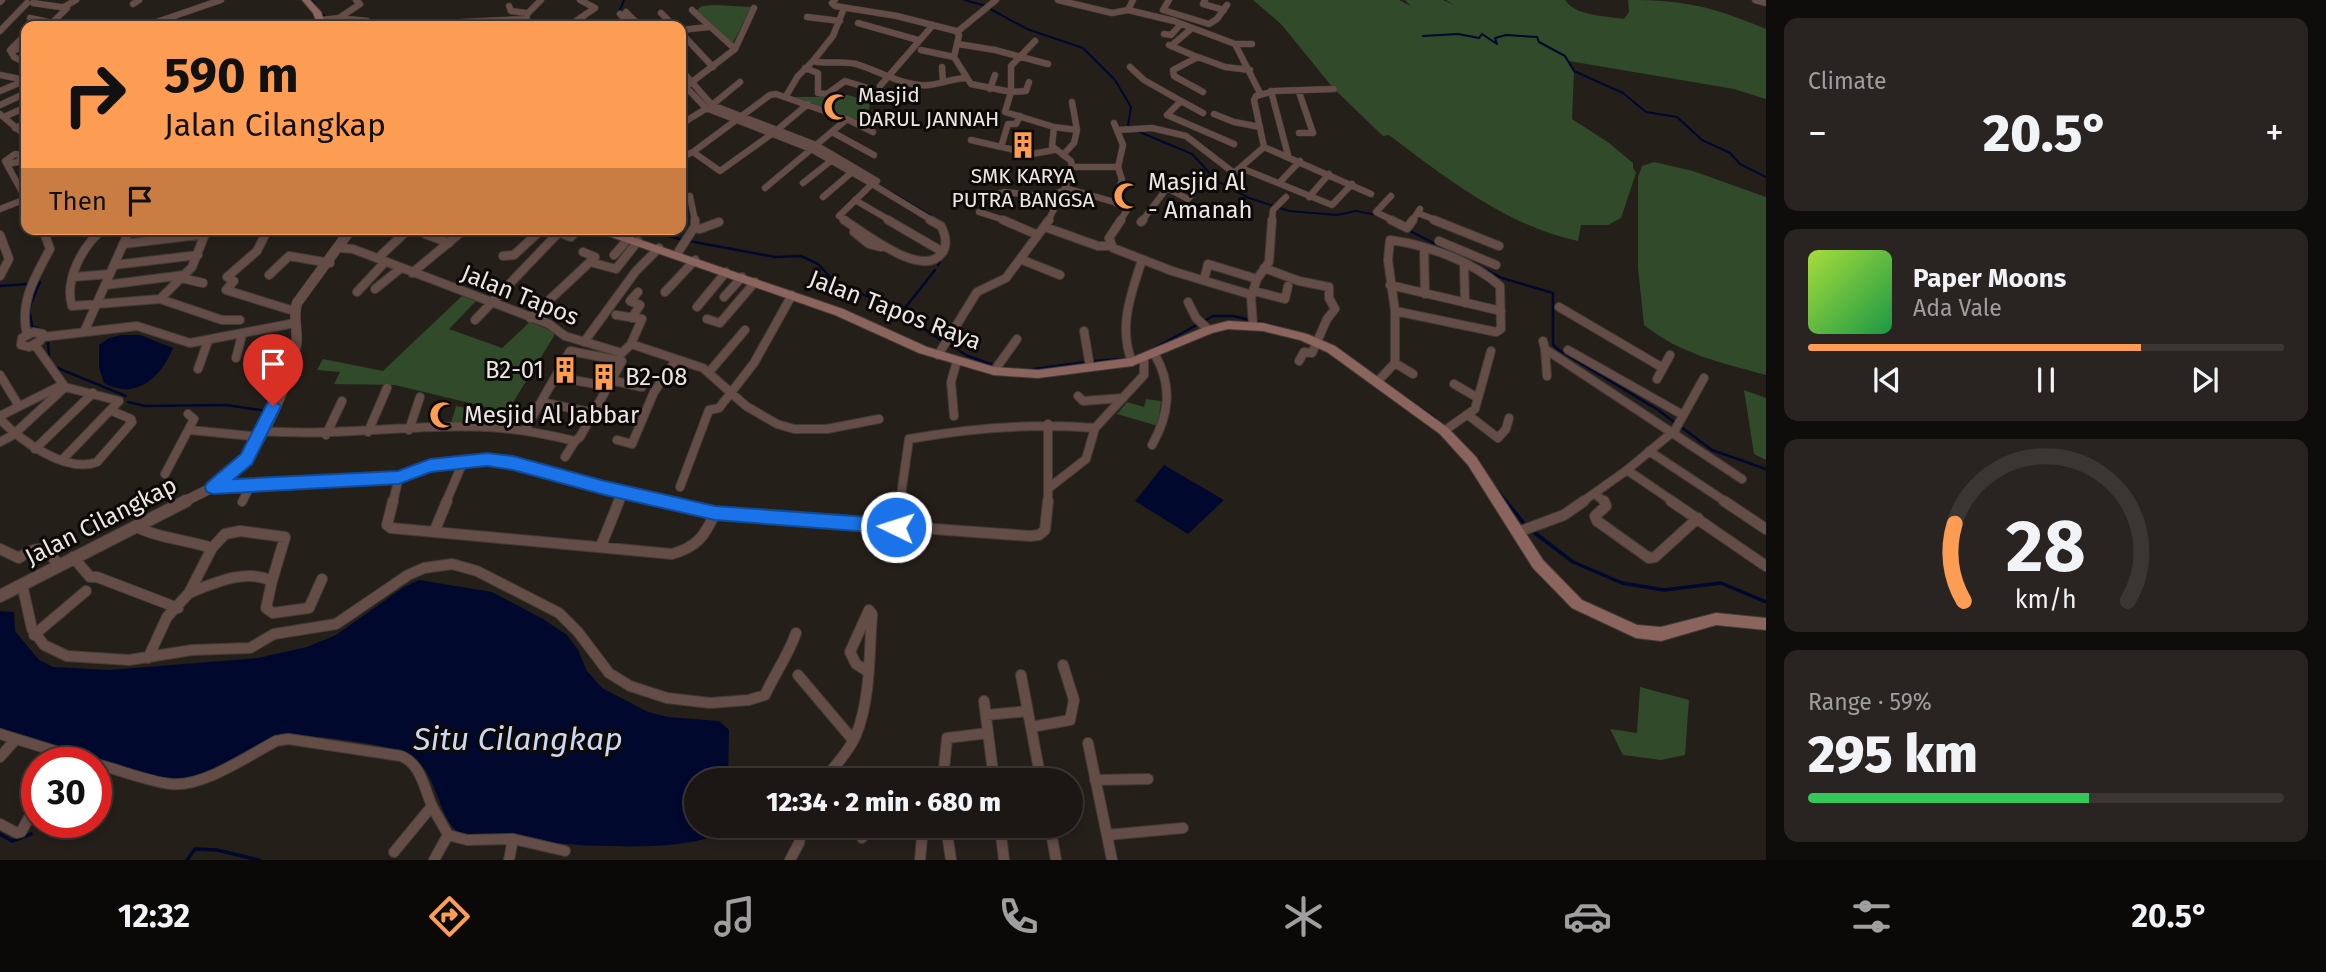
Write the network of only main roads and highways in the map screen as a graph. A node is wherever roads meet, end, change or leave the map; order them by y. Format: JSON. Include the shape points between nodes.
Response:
{"nodes":[{"id":1,"x":306,"y":0,"type":"edge"},
{"id":2,"x":321,"y":21,"type":"edge"},
{"id":3,"x":617,"y":235,"type":"edge"},
{"id":4,"x":1378,"y":381,"type":"joint"},
{"id":5,"x":1447,"y":430,"type":"joint"},
{"id":6,"x":1766,"y":624,"type":"edge"}],
"edges":[{"from":1,"to":2,"type":"main road"},
{"from":3,"to":4,"type":"main road","name":"Jalan Tapos Raya","via":[[942,347],[957,361],[1038,374],[1089,363],[1144,359],[1204,325],[1253,321],[1317,339]]},
{"from":4,"to":5,"type":"main road","name":"Jalan Tapos Raya"},
{"from":5,"to":6,"type":"main road","name":"Jalan Tapos Raya","via":[[1521,531],[1538,564],[1567,595],[1602,617],[1636,631],[1661,634],[1716,619]]}]}
